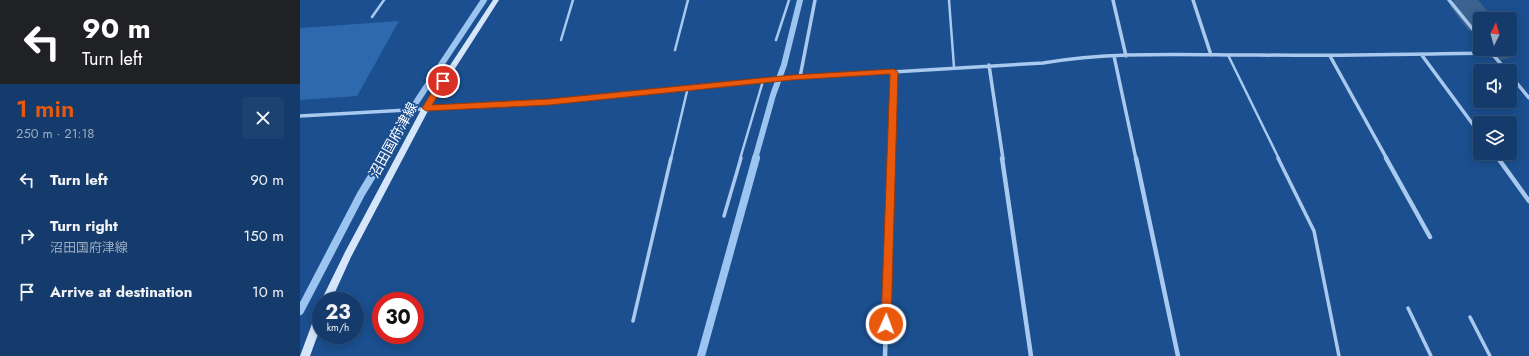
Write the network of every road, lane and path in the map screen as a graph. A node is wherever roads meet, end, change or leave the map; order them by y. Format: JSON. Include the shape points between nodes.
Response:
{"nodes":[{"id":1,"x":384,"y":0,"type":"edge"},
{"id":2,"x":496,"y":0,"type":"edge"},
{"id":3,"x":573,"y":0,"type":"edge"},
{"id":4,"x":688,"y":0,"type":"edge"},
{"id":5,"x":789,"y":0,"type":"edge"},
{"id":6,"x":815,"y":0,"type":"edge"},
{"id":7,"x":949,"y":0,"type":"edge"},
{"id":8,"x":1113,"y":0,"type":"edge"},
{"id":9,"x":1193,"y":0,"type":"edge"},
{"id":10,"x":1450,"y":0,"type":"edge"},
{"id":11,"x":372,"y":17,"type":"dead end"},
{"id":12,"x":1473,"y":29,"type":"edge"},
{"id":13,"x":561,"y":40,"type":"dead end"},
{"id":14,"x":776,"y":40,"type":"dead end"},
{"id":15,"x":675,"y":50,"type":"dead end"},
{"id":16,"x":1473,"y":53,"type":"edge"},
{"id":17,"x":1421,"y":54,"type":"junction"},
{"id":18,"x":1212,"y":55,"type":"junction"},
{"id":19,"x":1228,"y":55,"type":"junction"},
{"id":20,"x":1114,"y":56,"type":"junction"},
{"id":21,"x":1126,"y":56,"type":"junction"},
{"id":22,"x":1330,"y":56,"type":"junction"},
{"id":23,"x":1494,"y":56,"type":"edge"},
{"id":24,"x":1501,"y":64,"type":"edge"},
{"id":25,"x":989,"y":66,"type":"junction"},
{"id":26,"x":954,"y":68,"type":"junction"},
{"id":27,"x":894,"y":72,"type":"junction"},
{"id":28,"x":800,"y":77,"type":"junction"},
{"id":29,"x":763,"y":81,"type":"junction"},
{"id":30,"x":1517,"y":83,"type":"edge"},
{"id":31,"x":688,"y":87,"type":"junction"},
{"id":32,"x":1529,"y":98,"type":"edge"},
{"id":33,"x":426,"y":108,"type":"junction"},
{"id":34,"x":300,"y":116,"type":"edge"},
{"id":35,"x":1473,"y":125,"type":"edge"},
{"id":36,"x":1499,"y":160,"type":"edge"},
{"id":37,"x":1529,"y":201,"type":"edge"},
{"id":38,"x":724,"y":216,"type":"dead end"},
{"id":39,"x":1430,"y":237,"type":"dead end"},
{"id":40,"x":330,"y":292,"type":"edge"},
{"id":41,"x":1408,"y":308,"type":"dead end"},
{"id":42,"x":1470,"y":317,"type":"dead end"},
{"id":43,"x":633,"y":320,"type":"dead end"},
{"id":44,"x":312,"y":337,"type":"edge"},
{"id":45,"x":305,"y":356,"type":"edge"},
{"id":46,"x":885,"y":356,"type":"edge"},
{"id":47,"x":1031,"y":356,"type":"edge"},
{"id":48,"x":1178,"y":356,"type":"edge"},
{"id":49,"x":1339,"y":356,"type":"edge"},
{"id":50,"x":1431,"y":356,"type":"edge"},
{"id":51,"x":1490,"y":356,"type":"edge"}],
"edges":[{"from":1,"to":11,"type":"lane"},
{"from":2,"to":33,"type":"main road","name":"沼田国府津線"},
{"from":3,"to":13,"type":"lane"},
{"from":4,"to":15,"type":"lane"},
{"from":5,"to":14,"type":"lane"},
{"from":6,"to":28,"type":"street"},
{"from":7,"to":26,"type":"lane"},
{"from":8,"to":21,"type":"street"},
{"from":9,"to":18,"type":"street"},
{"from":10,"to":12,"type":"street"},
{"from":16,"to":17,"type":"street"},
{"from":17,"to":22,"type":"street"},
{"from":17,"to":35,"type":"street"},
{"from":18,"to":19,"type":"street"},
{"from":18,"to":21,"type":"street"},
{"from":19,"to":22,"type":"street"},
{"from":19,"to":49,"type":"lane","via":[[1314,231]]},
{"from":20,"to":21,"type":"street"},
{"from":20,"to":25,"type":"street"},
{"from":20,"to":48,"type":"street"},
{"from":22,"to":39,"type":"street"},
{"from":23,"to":24,"type":"street"},
{"from":25,"to":26,"type":"street"},
{"from":25,"to":47,"type":"street"},
{"from":26,"to":27,"type":"street"},
{"from":27,"to":28,"type":"street"},
{"from":27,"to":46,"type":"street"},
{"from":28,"to":29,"type":"street"},
{"from":29,"to":31,"type":"street"},
{"from":29,"to":38,"type":"lane"},
{"from":30,"to":32,"type":"street"},
{"from":31,"to":33,"type":"street","via":[[549,102]]},
{"from":31,"to":43,"type":"lane"},
{"from":33,"to":34,"type":"street"},
{"from":33,"to":40,"type":"main road","name":"沼田国府津線"},
{"from":36,"to":37,"type":"street"},
{"from":41,"to":50,"type":"lane"},
{"from":42,"to":51,"type":"lane"},
{"from":44,"to":45,"type":"main road"}]}
